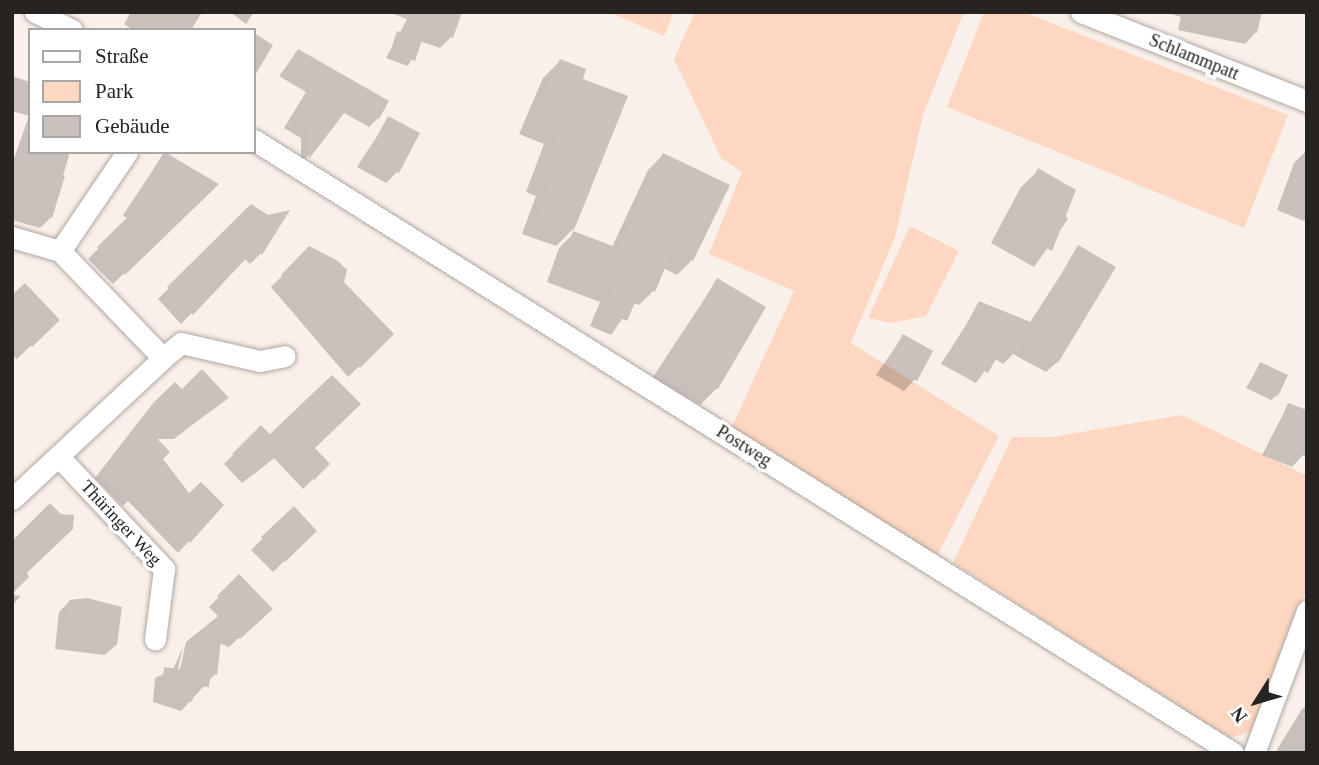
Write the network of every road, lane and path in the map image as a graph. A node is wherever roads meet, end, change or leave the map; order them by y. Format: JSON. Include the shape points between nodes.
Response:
{"nodes":[{"id":1,"x":35,"y":12,"type":"edge"},
{"id":2,"x":1081,"y":12,"type":"edge"},
{"id":3,"x":68,"y":28,"type":"edge"},
{"id":4,"x":1307,"y":101,"type":"edge"},
{"id":5,"x":256,"y":141,"type":"edge"},
{"id":6,"x":126,"y":154,"type":"edge"},
{"id":7,"x":12,"y":237,"type":"edge"},
{"id":8,"x":60,"y":251,"type":"junction"},
{"id":9,"x":285,"y":356,"type":"dead end"},
{"id":10,"x":163,"y":358,"type":"junction"},
{"id":11,"x":59,"y":457,"type":"junction"},
{"id":12,"x":12,"y":499,"type":"edge"},
{"id":13,"x":1307,"y":611,"type":"edge"},
{"id":14,"x":155,"y":639,"type":"dead end"},
{"id":15,"x":1233,"y":753,"type":"edge"},
{"id":16,"x":1254,"y":753,"type":"edge"}],
"edges":[{"from":1,"to":3,"type":"street"},
{"from":2,"to":4,"type":"street","name":"Schlammpatt"},
{"from":5,"to":15,"type":"street","name":"Postweg"},
{"from":6,"to":8,"type":"street"},
{"from":7,"to":8,"type":"street"},
{"from":8,"to":10,"type":"street"},
{"from":9,"to":10,"type":"street","via":[[260,361],[181,343]]},
{"from":10,"to":11,"type":"street"},
{"from":11,"to":12,"type":"street"},
{"from":11,"to":14,"type":"street","name":"Thüringer Weg","via":[[164,569]]},
{"from":13,"to":16,"type":"street"}]}
